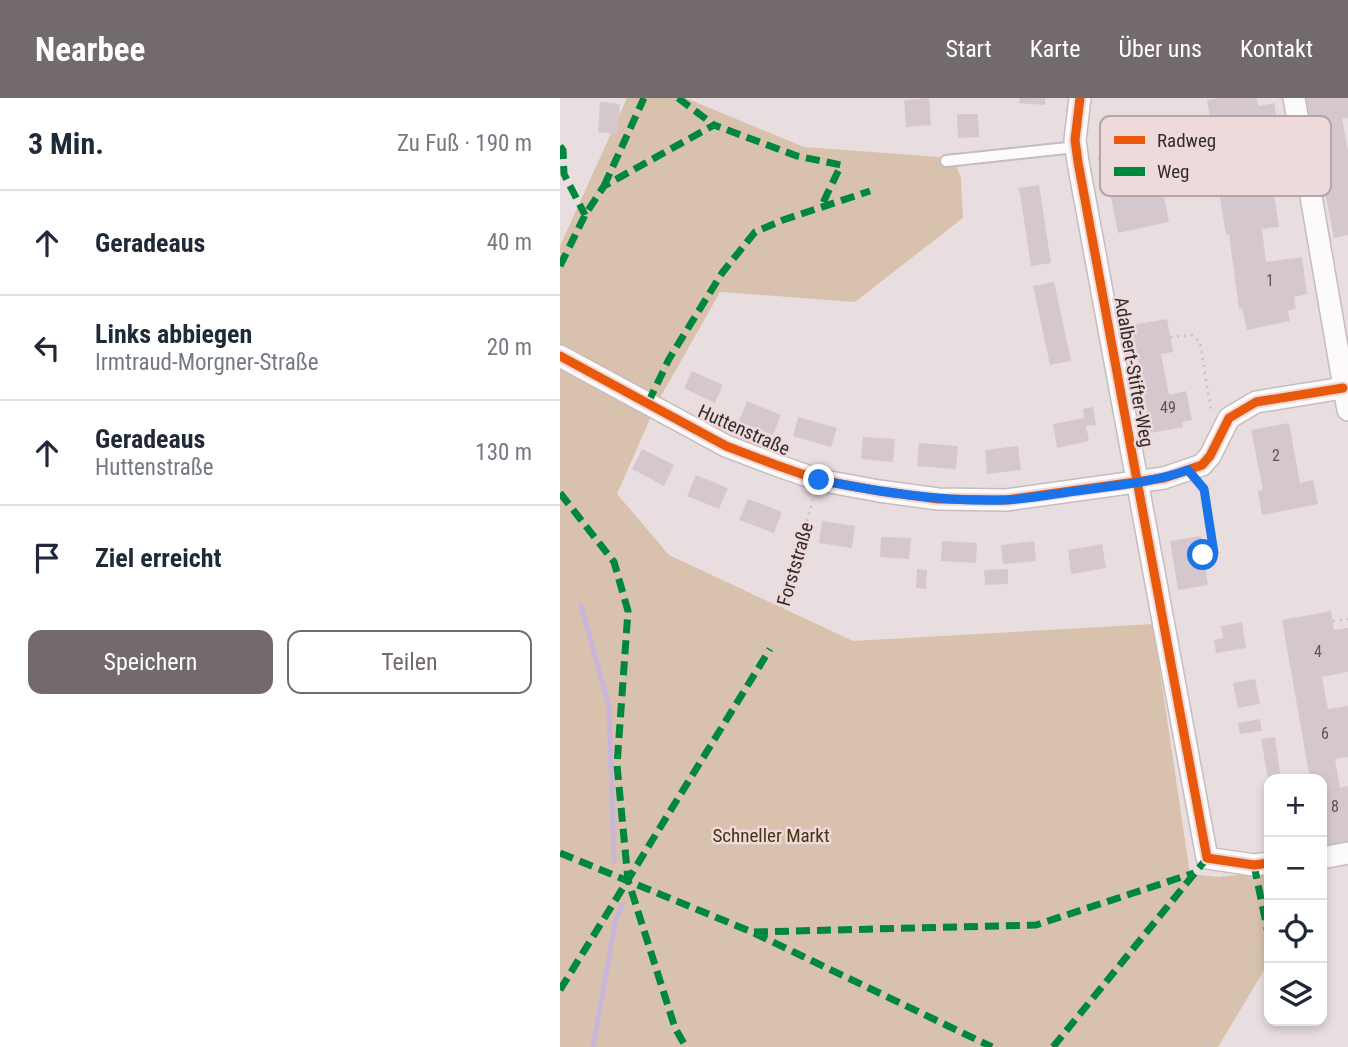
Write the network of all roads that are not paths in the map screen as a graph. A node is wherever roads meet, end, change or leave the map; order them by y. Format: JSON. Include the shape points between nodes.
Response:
{"nodes":[{"id":1,"x":1080,"y":98,"type":"edge"},
{"id":2,"x":1294,"y":98,"type":"edge"},
{"id":3,"x":1297,"y":116,"type":"edge"},
{"id":4,"x":1077,"y":154,"type":"junction"},
{"id":5,"x":946,"y":161,"type":"dead end"},
{"id":6,"x":1311,"y":196,"type":"edge"},
{"id":7,"x":560,"y":356,"type":"edge"},
{"id":8,"x":1345,"y":387,"type":"edge"},
{"id":9,"x":1348,"y":410,"type":"edge"},
{"id":10,"x":1136,"y":483,"type":"junction"},
{"id":11,"x":1348,"y":853,"type":"edge"},
{"id":12,"x":1327,"y":857,"type":"edge"},
{"id":13,"x":1264,"y":864,"type":"edge"}],
"edges":[{"from":1,"to":4,"type":"street","name":"Adalbert-Stifter-Weg"},
{"from":2,"to":3,"type":"street"},
{"from":4,"to":5,"type":"lane"},
{"from":4,"to":10,"type":"street","name":"Adalbert-Stifter-Weg"},
{"from":6,"to":8,"type":"street"},
{"from":7,"to":10,"type":"street","name":"Huttenstraße","via":[[726,446],[819,480],[937,499],[1006,500]]},
{"from":8,"to":9,"type":"street"},
{"from":8,"to":10,"type":"street","name":"Huttenstraße","via":[[1256,402],[1229,418],[1202,465]]},
{"from":10,"to":13,"type":"street","name":"Adalbert-Stifter-Weg","via":[[1207,858]]},
{"from":11,"to":12,"type":"street"}]}
